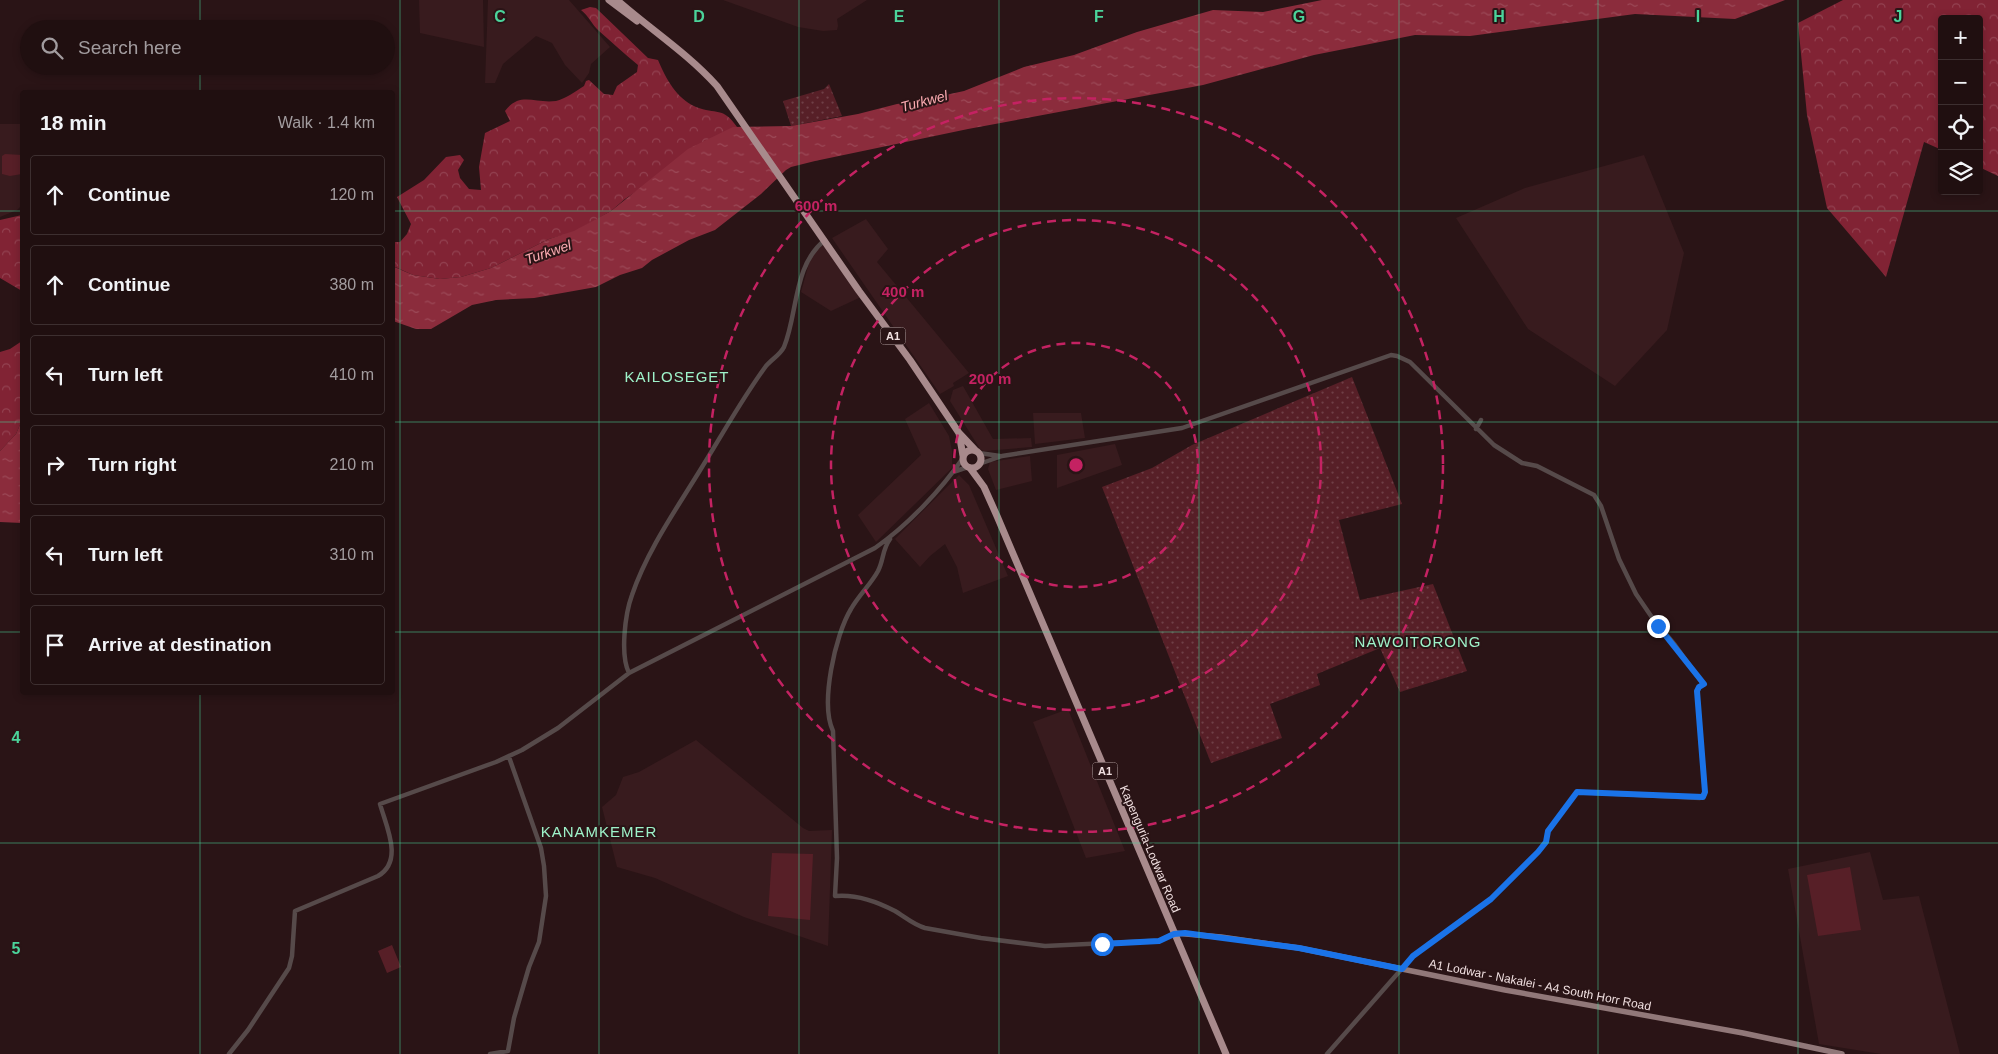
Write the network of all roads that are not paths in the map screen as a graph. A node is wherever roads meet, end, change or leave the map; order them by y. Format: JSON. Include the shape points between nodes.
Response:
{"nodes":[{"id":1,"x":609,"y":0,"type":"edge"},
{"id":2,"x":617,"y":0,"type":"edge"},
{"id":3,"x":650,"y":28,"type":"junction"},
{"id":4,"x":825,"y":240,"type":"junction"},
{"id":5,"x":1481,"y":420,"type":"dead end"},
{"id":6,"x":1476,"y":429,"type":"junction"},
{"id":7,"x":959,"y":433,"type":"junction"},
{"id":8,"x":977,"y":452,"type":"junction"},
{"id":9,"x":1002,"y":456,"type":"junction"},
{"id":10,"x":963,"y":457,"type":"junction"},
{"id":11,"x":981,"y":464,"type":"junction"},
{"id":12,"x":969,"y":468,"type":"junction"},
{"id":13,"x":953,"y":472,"type":"junction"},
{"id":14,"x":984,"y":487,"type":"junction"},
{"id":15,"x":894,"y":534,"type":"junction"},
{"id":16,"x":630,"y":673,"type":"junction"},
{"id":17,"x":508,"y":757,"type":"junction"},
{"id":18,"x":1174,"y":934,"type":"junction"},
{"id":19,"x":1402,"y":969,"type":"junction"},
{"id":20,"x":229,"y":1054,"type":"edge"},
{"id":21,"x":490,"y":1054,"type":"edge"},
{"id":22,"x":1226,"y":1054,"type":"edge"},
{"id":23,"x":1327,"y":1054,"type":"edge"},
{"id":24,"x":1842,"y":1054,"type":"edge"}],
"edges":[{"from":1,"to":3,"type":"highway","number":"A1"},
{"from":2,"to":3,"type":"highway","number":"A1"},
{"from":3,"to":4,"type":"highway","number":"A1","via":[[697,64],[717,86]]},
{"from":4,"to":7,"type":"highway","number":"A1"},
{"from":4,"to":16,"type":"street","via":[[807,262],[781,354],[767,365],[736,411],[641,574],[627,622],[625,655]]},
{"from":5,"to":6,"type":"street"},
{"from":6,"to":9,"type":"street","via":[[1410,362],[1391,355],[1182,428]]},
{"from":6,"to":19,"type":"street","via":[[1522,463],[1537,466],[1598,498],[1619,559],[1636,594],[1704,684],[1697,691],[1705,794],[1700,798],[1577,792],[1548,831],[1546,842],[1538,852],[1491,899],[1413,956]]},
{"from":7,"to":8,"type":"highway","number":"A1"},
{"from":7,"to":10,"type":"highway","number":"A1"},
{"from":8,"to":9,"type":"street"},
{"from":8,"to":10,"type":"highway","via":[[967,451]]},
{"from":8,"to":11,"type":"highway"},
{"from":9,"to":11,"type":"street"},
{"from":10,"to":12,"type":"highway"},
{"from":10,"to":13,"type":"street"},
{"from":11,"to":12,"type":"highway","via":[[978,468]]},
{"from":11,"to":14,"type":"highway","name":"Kapenguria-Lodwar Road","number":"A1"},
{"from":12,"to":13,"type":"street"},
{"from":12,"to":14,"type":"highway","name":"Kapenguria-Lodwar Road","number":"A1"},
{"from":13,"to":15,"type":"street"},
{"from":14,"to":18,"type":"highway","name":"Kapenguria-Lodwar Road","number":"A1"},
{"from":15,"to":16,"type":"street","via":[[875,548]]},
{"from":15,"to":18,"type":"street","via":[[884,548],[877,572],[851,609],[836,644],[827,710],[833,731],[835,896],[856,896],[875,902],[925,928],[1024,944],[1159,941]]},
{"from":16,"to":17,"type":"street","via":[[553,732]]},
{"from":17,"to":20,"type":"street","via":[[380,804],[391,845],[389,866],[380,875],[295,911],[290,968]]},
{"from":17,"to":21,"type":"street","via":[[541,848],[546,896],[539,942],[528,967],[508,1051]]},
{"from":18,"to":19,"type":"main road","name":"A1 Lodwar - Nakalei - A4 South Horr Road","via":[[1262,942]]},
{"from":18,"to":22,"type":"highway","name":"Kapenguria-Lodwar Road","number":"A1"},
{"from":19,"to":23,"type":"street"},
{"from":19,"to":24,"type":"main road","name":"A1 Lodwar - Nakalei - A4 South Horr Road"}]}
